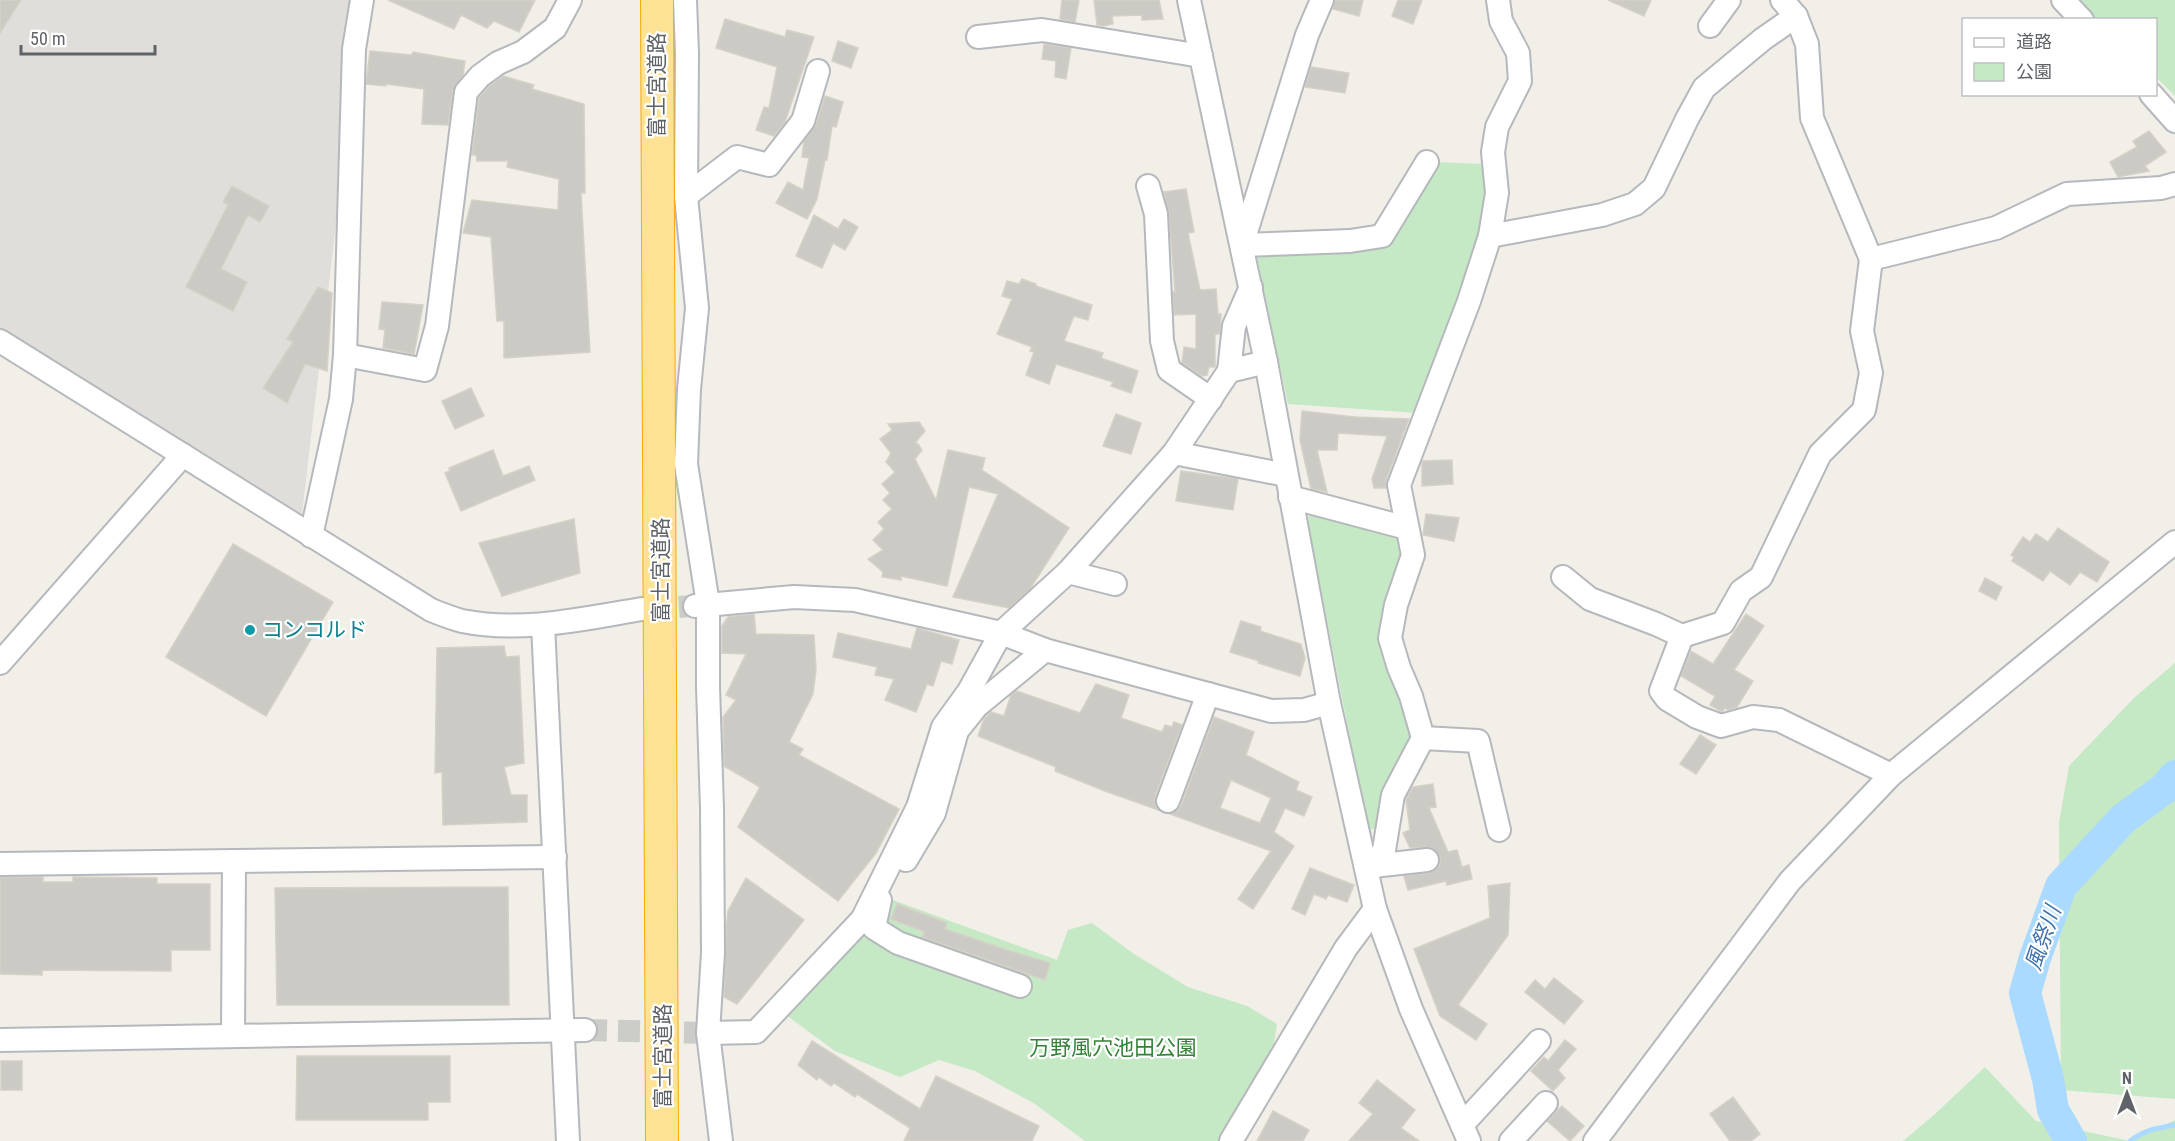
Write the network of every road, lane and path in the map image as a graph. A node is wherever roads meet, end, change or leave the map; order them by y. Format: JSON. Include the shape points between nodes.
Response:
{"nodes":[{"id":1,"x":362,"y":0,"type":"edge"},
{"id":2,"x":570,"y":0,"type":"edge"},
{"id":3,"x":657,"y":0,"type":"edge"},
{"id":4,"x":685,"y":0,"type":"edge"},
{"id":5,"x":1190,"y":0,"type":"edge"},
{"id":6,"x":1322,"y":0,"type":"edge"},
{"id":7,"x":1498,"y":0,"type":"edge"},
{"id":8,"x":1729,"y":0,"type":"edge"},
{"id":9,"x":2063,"y":0,"type":"edge"},
{"id":10,"x":1789,"y":8,"type":"edge"},
{"id":11,"x":2080,"y":18,"type":"edge"},
{"id":12,"x":1710,"y":26,"type":"dead end"},
{"id":13,"x":978,"y":37,"type":"dead end"},
{"id":14,"x":1202,"y":56,"type":"junction"},
{"id":15,"x":818,"y":71,"type":"dead end"},
{"id":16,"x":2153,"y":96,"type":"edge"},
{"id":17,"x":2175,"y":121,"type":"edge"},
{"id":18,"x":1427,"y":162,"type":"dead end"},
{"id":19,"x":2175,"y":184,"type":"edge"},
{"id":20,"x":1148,"y":186,"type":"dead end"},
{"id":21,"x":686,"y":196,"type":"junction"},
{"id":22,"x":1490,"y":236,"type":"junction"},
{"id":23,"x":1242,"y":246,"type":"junction"},
{"id":24,"x":1871,"y":259,"type":"junction"},
{"id":25,"x":1251,"y":286,"type":"junction"},
{"id":26,"x":0,"y":341,"type":"edge"},
{"id":27,"x":345,"y":355,"type":"junction"},
{"id":28,"x":1266,"y":362,"type":"junction"},
{"id":29,"x":1229,"y":371,"type":"junction"},
{"id":30,"x":1211,"y":399,"type":"junction"},
{"id":31,"x":1174,"y":453,"type":"junction"},
{"id":32,"x":183,"y":455,"type":"junction"},
{"id":33,"x":1286,"y":475,"type":"junction"},
{"id":34,"x":1290,"y":497,"type":"junction"},
{"id":35,"x":1407,"y":528,"type":"junction"},
{"id":36,"x":311,"y":536,"type":"junction"},
{"id":37,"x":2175,"y":542,"type":"edge"},
{"id":38,"x":1068,"y":572,"type":"junction"},
{"id":39,"x":1563,"y":577,"type":"dead end"},
{"id":40,"x":1115,"y":584,"type":"dead end"},
{"id":41,"x":701,"y":605,"type":"junction"},
{"id":42,"x":642,"y":609,"type":"tunnel mouth"},
{"id":43,"x":543,"y":625,"type":"junction"},
{"id":44,"x":1001,"y":633,"type":"junction"},
{"id":45,"x":1682,"y":636,"type":"junction"},
{"id":46,"x":1045,"y":650,"type":"junction"},
{"id":47,"x":0,"y":663,"type":"edge"},
{"id":48,"x":1208,"y":694,"type":"junction"},
{"id":49,"x":1329,"y":703,"type":"junction"},
{"id":50,"x":1422,"y":738,"type":"junction"},
{"id":51,"x":1891,"y":775,"type":"junction"},
{"id":52,"x":1168,"y":801,"type":"dead end"},
{"id":53,"x":1499,"y":830,"type":"dead end"},
{"id":54,"x":555,"y":857,"type":"junction"},
{"id":55,"x":1427,"y":860,"type":"dead end"},
{"id":56,"x":234,"y":861,"type":"junction"},
{"id":57,"x":0,"y":864,"type":"edge"},
{"id":58,"x":1370,"y":870,"type":"junction"},
{"id":59,"x":880,"y":900,"type":"junction"},
{"id":60,"x":1375,"y":909,"type":"junction"},
{"id":61,"x":862,"y":920,"type":"junction"},
{"id":62,"x":1020,"y":986,"type":"dead end"},
{"id":63,"x":563,"y":1030,"type":"junction"},
{"id":64,"x":585,"y":1030,"type":"tunnel mouth"},
{"id":65,"x":708,"y":1033,"type":"junction"},
{"id":66,"x":233,"y":1036,"type":"junction"},
{"id":67,"x":0,"y":1040,"type":"edge"},
{"id":68,"x":1539,"y":1041,"type":"dead end"},
{"id":69,"x":1546,"y":1103,"type":"dead end"},
{"id":70,"x":1466,"y":1133,"type":"edge"},
{"id":71,"x":664,"y":1137,"type":"edge"},
{"id":72,"x":568,"y":1141,"type":"edge"},
{"id":73,"x":721,"y":1141,"type":"edge"},
{"id":74,"x":1231,"y":1141,"type":"edge"},
{"id":75,"x":1511,"y":1141,"type":"edge"},
{"id":76,"x":1595,"y":1141,"type":"edge"}],
"edges":[{"from":1,"to":27,"type":"street","via":[[354,50]]},
{"from":2,"to":27,"type":"street","via":[[555,28],[523,52],[498,63],[466,92],[437,326],[425,370]]},
{"from":3,"to":71,"type":"highway","name":"富士宮道路"},
{"from":4,"to":21,"type":"street"},
{"from":5,"to":14,"type":"street"},
{"from":6,"to":23,"type":"street","via":[[1307,35]]},
{"from":7,"to":22,"type":"street","via":[[1501,21],[1518,53],[1520,81],[1497,127],[1493,152],[1497,194]]},
{"from":8,"to":12,"type":"street"},
{"from":9,"to":11,"type":"street"},
{"from":10,"to":22,"type":"street","via":[[1763,39],[1704,88],[1654,188],[1635,204],[1602,215]]},
{"from":10,"to":24,"type":"street","via":[[1807,44],[1812,118]]},
{"from":13,"to":14,"type":"street","via":[[1042,30]]},
{"from":14,"to":23,"type":"street"},
{"from":15,"to":21,"type":"street","via":[[803,121],[769,165],[737,157]]},
{"from":16,"to":17,"type":"street"},
{"from":18,"to":23,"type":"street","via":[[1382,236]]},
{"from":19,"to":24,"type":"street","via":[[2067,194],[1996,228]]},
{"from":20,"to":30,"type":"street","via":[[1156,214],[1162,341],[1168,370]]},
{"from":21,"to":41,"type":"street","via":[[697,308],[686,464]]},
{"from":22,"to":35,"type":"street","via":[[1399,485]]},
{"from":23,"to":25,"type":"street"},
{"from":24,"to":45,"type":"street","via":[[1862,331],[1871,373],[1864,410],[1820,454],[1761,577],[1741,591],[1723,623]]},
{"from":25,"to":28,"type":"street"},
{"from":25,"to":29,"type":"street","via":[[1234,326]]},
{"from":26,"to":32,"type":"street"},
{"from":27,"to":36,"type":"street","via":[[341,399]]},
{"from":28,"to":29,"type":"street"},
{"from":28,"to":33,"type":"street"},
{"from":29,"to":30,"type":"street"},
{"from":30,"to":31,"type":"street"},
{"from":31,"to":33,"type":"street"},
{"from":31,"to":38,"type":"street"},
{"from":32,"to":36,"type":"street"},
{"from":32,"to":47,"type":"street"},
{"from":33,"to":34,"type":"street"},
{"from":34,"to":35,"type":"street"},
{"from":34,"to":49,"type":"street"},
{"from":35,"to":50,"type":"street","via":[[1413,555],[1396,605],[1390,638]]},
{"from":36,"to":43,"type":"street","via":[[431,610],[483,624]]},
{"from":37,"to":51,"type":"street"},
{"from":38,"to":40,"type":"street"},
{"from":38,"to":44,"type":"street"},
{"from":39,"to":45,"type":"street","via":[[1590,599]]},
{"from":41,"to":44,"type":"street","via":[[795,597],[855,600]]},
{"from":41,"to":65,"type":"street","via":[[712,808],[713,953]]},
{"from":42,"to":43,"type":"street"},
{"from":43,"to":54,"type":"street"},
{"from":44,"to":46,"type":"street"},
{"from":44,"to":61,"type":"street","via":[[969,691],[943,727],[918,807]]},
{"from":45,"to":51,"type":"street","via":[[1661,691],[1667,699],[1721,726],[1753,717],[1779,720]]},
{"from":46,"to":48,"type":"street"},
{"from":46,"to":59,"type":"street","via":[[977,706],[957,731],[934,813]]},
{"from":48,"to":49,"type":"street","via":[[1271,711],[1304,710]]},
{"from":48,"to":52,"type":"street"},
{"from":49,"to":58,"type":"street"},
{"from":50,"to":53,"type":"street","via":[[1478,741]]},
{"from":50,"to":58,"type":"street","via":[[1394,795],[1384,850]]},
{"from":51,"to":76,"type":"street","via":[[1790,881]]},
{"from":54,"to":56,"type":"street"},
{"from":54,"to":63,"type":"street"},
{"from":55,"to":58,"type":"street"},
{"from":56,"to":57,"type":"street"},
{"from":56,"to":66,"type":"street"},
{"from":58,"to":60,"type":"street"},
{"from":59,"to":61,"type":"street"},
{"from":59,"to":62,"type":"street","via":[[874,928],[898,942]]},
{"from":60,"to":70,"type":"street","via":[[1411,1010]]},
{"from":60,"to":74,"type":"street","via":[[1346,948]]},
{"from":61,"to":65,"type":"street","via":[[756,1032]]},
{"from":63,"to":64,"type":"street"},
{"from":63,"to":66,"type":"street"},
{"from":63,"to":72,"type":"street"},
{"from":65,"to":73,"type":"street"},
{"from":66,"to":67,"type":"street"},
{"from":68,"to":70,"type":"street"},
{"from":69,"to":75,"type":"street"}]}
